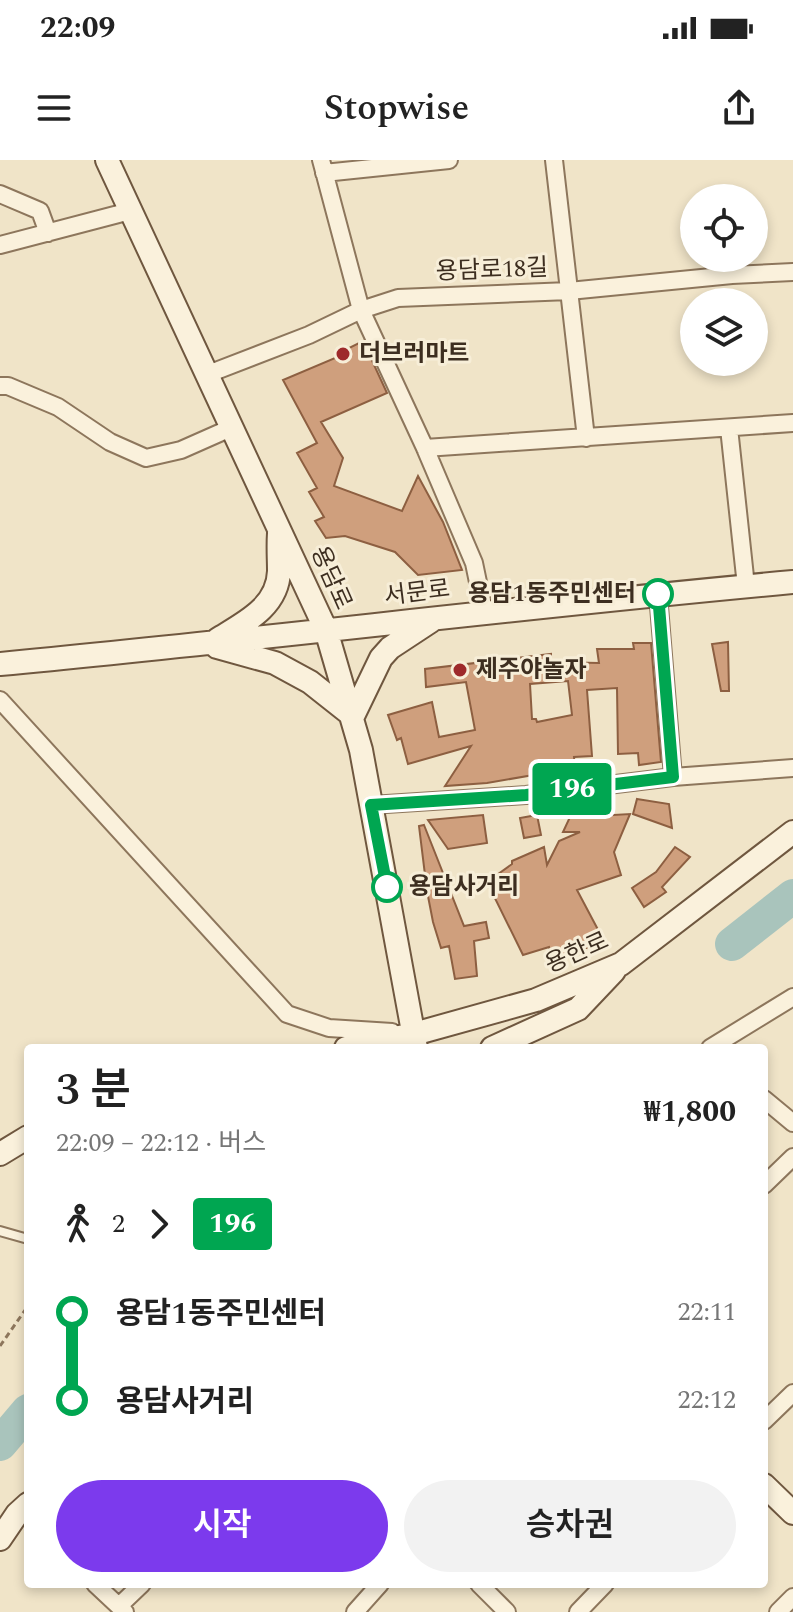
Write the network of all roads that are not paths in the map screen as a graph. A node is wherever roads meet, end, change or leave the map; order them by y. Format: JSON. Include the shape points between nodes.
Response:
{"nodes":[{"id":1,"x":107,"y":160,"type":"edge"},
{"id":2,"x":449,"y":160,"type":"edge"},
{"id":3,"x":554,"y":160,"type":"edge"},
{"id":4,"x":322,"y":166,"type":"edge"},
{"id":5,"x":0,"y":194,"type":"edge"},
{"id":6,"x":130,"y":211,"type":"junction"},
{"id":7,"x":48,"y":233,"type":"junction"},
{"id":8,"x":0,"y":245,"type":"edge"},
{"id":9,"x":793,"y":272,"type":"edge"},
{"id":10,"x":569,"y":291,"type":"junction"},
{"id":11,"x":361,"y":310,"type":"junction"},
{"id":12,"x":208,"y":374,"type":"junction"},
{"id":13,"x":0,"y":386,"type":"edge"},
{"id":14,"x":793,"y":423,"type":"edge"},
{"id":15,"x":233,"y":427,"type":"junction"},
{"id":16,"x":729,"y":428,"type":"junction"},
{"id":17,"x":586,"y":438,"type":"junction"},
{"id":18,"x":425,"y":448,"type":"junction"},
{"id":19,"x":280,"y":528,"type":"junction"},
{"id":20,"x":793,"y":582,"type":"edge"},
{"id":21,"x":746,"y":586,"type":"junction"},
{"id":22,"x":658,"y":594,"type":"junction"},
{"id":23,"x":484,"y":611,"type":"junction"},
{"id":24,"x":437,"y":617,"type":"junction"},
{"id":25,"x":326,"y":630,"type":"junction"},
{"id":26,"x":209,"y":644,"type":"junction"},
{"id":27,"x":0,"y":664,"type":"edge"},
{"id":28,"x":0,"y":700,"type":"edge"},
{"id":29,"x":353,"y":716,"type":"junction"},
{"id":30,"x":793,"y":768,"type":"edge"},
{"id":31,"x":673,"y":777,"type":"junction"},
{"id":32,"x":371,"y":805,"type":"junction"},
{"id":33,"x":793,"y":832,"type":"edge"},
{"id":34,"x":619,"y":964,"type":"junction"},
{"id":35,"x":793,"y":997,"type":"edge"},
{"id":36,"x":415,"y":1041,"type":"edge"},
{"id":37,"x":385,"y":1044,"type":"edge"},
{"id":38,"x":501,"y":1044,"type":"edge"},
{"id":39,"x":717,"y":1044,"type":"edge"},
{"id":40,"x":768,"y":1102,"type":"edge"},
{"id":41,"x":793,"y":1123,"type":"edge"},
{"id":42,"x":24,"y":1142,"type":"edge"},
{"id":43,"x":0,"y":1154,"type":"edge"},
{"id":44,"x":793,"y":1157,"type":"edge"},
{"id":45,"x":768,"y":1181,"type":"edge"},
{"id":46,"x":0,"y":1231,"type":"edge"},
{"id":47,"x":24,"y":1238,"type":"edge"},
{"id":48,"x":793,"y":1393,"type":"edge"},
{"id":49,"x":768,"y":1417,"type":"edge"},
{"id":50,"x":768,"y":1489,"type":"edge"},
{"id":51,"x":793,"y":1513,"type":"edge"},
{"id":52,"x":24,"y":1514,"type":"edge"},
{"id":53,"x":0,"y":1539,"type":"edge"},
{"id":54,"x":99,"y":1588,"type":"edge"},
{"id":55,"x":139,"y":1588,"type":"edge"},
{"id":56,"x":376,"y":1588,"type":"edge"},
{"id":57,"x":483,"y":1588,"type":"edge"},
{"id":58,"x":601,"y":1588,"type":"edge"},
{"id":59,"x":793,"y":1597,"type":"edge"},
{"id":60,"x":122,"y":1609,"type":"edge"},
{"id":61,"x":355,"y":1612,"type":"edge"},
{"id":62,"x":507,"y":1612,"type":"edge"},
{"id":63,"x":578,"y":1612,"type":"edge"},
{"id":64,"x":778,"y":1612,"type":"edge"}],
"edges":[{"from":1,"to":6,"type":"main road","name":"용담로"},
{"from":2,"to":4,"type":"street"},
{"from":3,"to":10,"type":"street"},
{"from":4,"to":11,"type":"street"},
{"from":5,"to":7,"type":"street","via":[[40,211]]},
{"from":6,"to":7,"type":"street"},
{"from":6,"to":12,"type":"main road","name":"용담로"},
{"from":7,"to":8,"type":"street"},
{"from":9,"to":10,"type":"street","name":"용담로18길"},
{"from":10,"to":11,"type":"street","name":"용담로18길","via":[[398,298]]},
{"from":10,"to":17,"type":"street"},
{"from":11,"to":12,"type":"street","name":"용담로18길"},
{"from":11,"to":18,"type":"street"},
{"from":12,"to":15,"type":"main road","name":"용담로"},
{"from":13,"to":15,"type":"street","via":[[58,407],[110,442],[146,458],[181,450]]},
{"from":14,"to":16,"type":"street"},
{"from":15,"to":19,"type":"main road","name":"용담로"},
{"from":16,"to":17,"type":"street"},
{"from":16,"to":21,"type":"street"},
{"from":17,"to":18,"type":"street"},
{"from":18,"to":23,"type":"street","via":[[474,563]]},
{"from":19,"to":25,"type":"main road","name":"용담로"},
{"from":19,"to":26,"type":"main road","via":[[279,574],[267,604]]},
{"from":20,"to":21,"type":"main road","name":"서문로"},
{"from":21,"to":22,"type":"main road","name":"서문로"},
{"from":22,"to":23,"type":"main road","name":"서문로"},
{"from":22,"to":31,"type":"street"},
{"from":23,"to":24,"type":"main road","name":"서문로"},
{"from":24,"to":25,"type":"main road","name":"서문로"},
{"from":24,"to":29,"type":"main road","via":[[381,658]]},
{"from":25,"to":26,"type":"main road","name":"서문로"},
{"from":25,"to":29,"type":"main road","name":"용담로"},
{"from":26,"to":27,"type":"main road","name":"서문로"},
{"from":26,"to":29,"type":"main road","via":[[275,663]]},
{"from":28,"to":36,"type":"street","via":[[287,1014],[329,1028]]},
{"from":29,"to":32,"type":"main road","name":"용담로"},
{"from":30,"to":31,"type":"street"},
{"from":31,"to":32,"type":"street","via":[[526,795]]},
{"from":32,"to":36,"type":"main road","name":"용담로"},
{"from":33,"to":34,"type":"main road","name":"용한로"},
{"from":34,"to":36,"type":"main road","name":"용한로","via":[[536,1000]]},
{"from":34,"to":38,"type":"main road","via":[[578,1009]]},
{"from":35,"to":39,"type":"street"},
{"from":36,"to":37,"type":"main road","name":"용한로"},
{"from":40,"to":41,"type":"street"},
{"from":42,"to":43,"type":"main road"},
{"from":44,"to":45,"type":"street"},
{"from":46,"to":47,"type":"lane"},
{"from":48,"to":49,"type":"street"},
{"from":50,"to":51,"type":"main road"},
{"from":52,"to":53,"type":"main road"},
{"from":54,"to":60,"type":"street"},
{"from":55,"to":60,"type":"street"},
{"from":56,"to":61,"type":"street"},
{"from":57,"to":62,"type":"street"},
{"from":58,"to":63,"type":"street"},
{"from":59,"to":64,"type":"street"}]}
